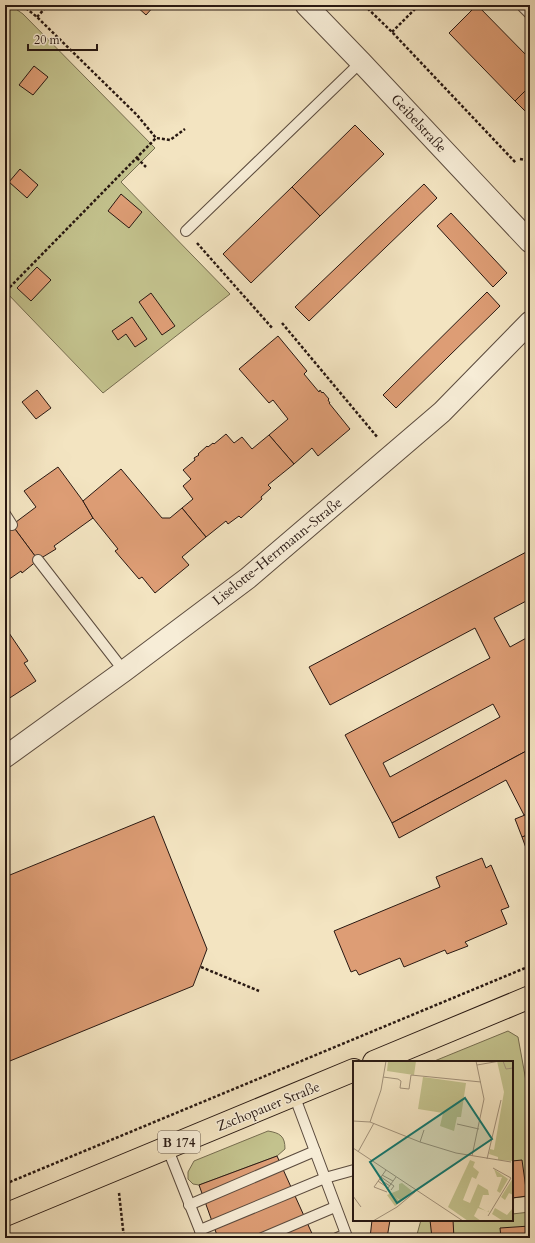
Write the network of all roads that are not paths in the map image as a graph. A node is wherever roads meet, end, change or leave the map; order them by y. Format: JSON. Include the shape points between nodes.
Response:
{"nodes":[{"id":1,"x":306,"y":5,"type":"edge"},
{"id":2,"x":523,"y":5,"type":"edge"},
{"id":3,"x":530,"y":14,"type":"edge"},
{"id":4,"x":361,"y":62,"type":"junction"},
{"id":5,"x":186,"y":231,"type":"road end"},
{"id":6,"x":530,"y":242,"type":"edge"},
{"id":7,"x":530,"y":322,"type":"edge"},
{"id":8,"x":5,"y":514,"type":"edge"},
{"id":9,"x":12,"y":525,"type":"dead end"},
{"id":10,"x":38,"y":560,"type":"dead end"},
{"id":11,"x":124,"y":671,"type":"junction"},
{"id":12,"x":5,"y":757,"type":"edge"},
{"id":13,"x":530,"y":997,"type":"edge"},
{"id":14,"x":376,"y":1061,"type":"edge"},
{"id":15,"x":353,"y":1070,"type":"edge"},
{"id":16,"x":294,"y":1095,"type":"junction"},
{"id":17,"x":167,"y":1147,"type":"junction"},
{"id":18,"x":315,"y":1151,"type":"junction"},
{"id":19,"x":353,"y":1170,"type":"edge"},
{"id":20,"x":325,"y":1178,"type":"junction"},
{"id":21,"x":189,"y":1205,"type":"junction"},
{"id":22,"x":335,"y":1207,"type":"junction"},
{"id":23,"x":5,"y":1215,"type":"edge"},
{"id":24,"x":202,"y":1234,"type":"edge"},
{"id":25,"x":262,"y":1238,"type":"edge"},
{"id":26,"x":337,"y":1238,"type":"edge"}],
"edges":[{"from":1,"to":4,"type":"street","name":"Geibelstraße"},
{"from":2,"to":3,"type":"lane"},
{"from":4,"to":5,"type":"lane"},
{"from":4,"to":6,"type":"street","name":"Geibelstraße"},
{"from":7,"to":11,"type":"street","name":"Liselotte-Herrmann-Straße","via":[[442,412],[392,456],[248,578]]},
{"from":8,"to":9,"type":"lane"},
{"from":10,"to":11,"type":"lane"},
{"from":11,"to":12,"type":"street","name":"Liselotte-Herrmann-Straße"},
{"from":13,"to":14,"type":"main road"},
{"from":15,"to":16,"type":"main road","name":"Zschopauer Straße","number":"B 174"},
{"from":16,"to":17,"type":"main road","name":"Zschopauer Straße","number":"B 174"},
{"from":16,"to":18,"type":"lane"},
{"from":17,"to":21,"type":"lane"},
{"from":17,"to":23,"type":"main road","name":"Zschopauer Straße","number":"B 174"},
{"from":18,"to":20,"type":"lane"},
{"from":18,"to":21,"type":"lane"},
{"from":19,"to":20,"type":"lane"},
{"from":20,"to":22,"type":"lane"},
{"from":20,"to":24,"type":"lane"},
{"from":21,"to":24,"type":"lane"},
{"from":22,"to":25,"type":"lane"},
{"from":22,"to":26,"type":"lane","via":[[346,1234]]}]}
